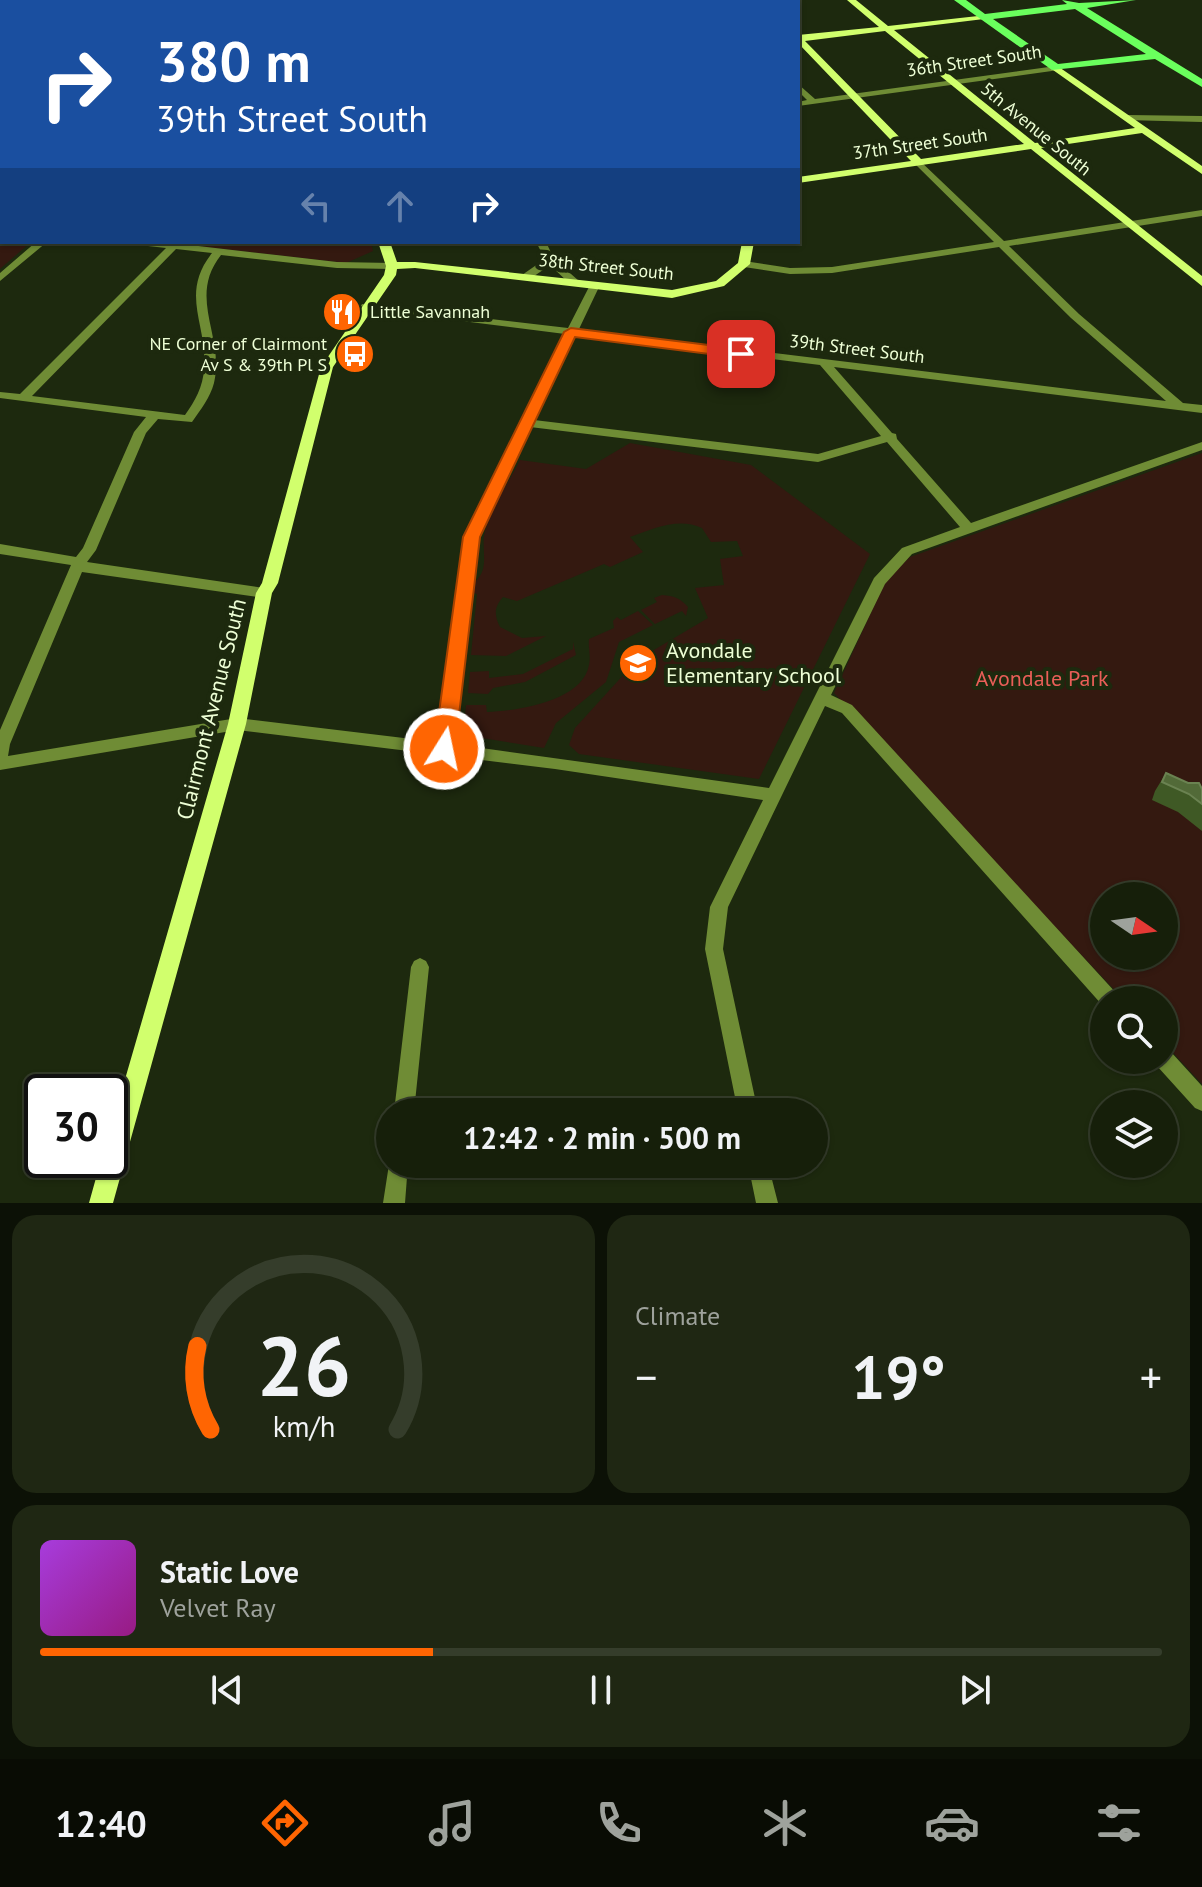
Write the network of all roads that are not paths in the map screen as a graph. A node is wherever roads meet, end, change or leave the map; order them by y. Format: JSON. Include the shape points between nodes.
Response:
{"nodes":[{"id":1,"x":851,"y":0,"type":"edge"},
{"id":2,"x":959,"y":0,"type":"edge"},
{"id":3,"x":1131,"y":0,"type":"edge"},
{"id":4,"x":1072,"y":3,"type":"edge"},
{"id":5,"x":984,"y":17,"type":"junction"},
{"id":6,"x":886,"y":28,"type":"junction"},
{"id":7,"x":800,"y":39,"type":"edge"},
{"id":8,"x":800,"y":41,"type":"edge"},
{"id":9,"x":1155,"y":56,"type":"junction"},
{"id":10,"x":1056,"y":68,"type":"junction"},
{"id":11,"x":952,"y":82,"type":"junction"},
{"id":12,"x":1202,"y":84,"type":"edge"},
{"id":13,"x":800,"y":88,"type":"edge"},
{"id":14,"x":858,"y":96,"type":"junction"},
{"id":15,"x":813,"y":102,"type":"junction"},
{"id":16,"x":800,"y":104,"type":"edge"},
{"id":17,"x":1128,"y":118,"type":"junction"},
{"id":18,"x":1202,"y":119,"type":"edge"},
{"id":19,"x":1142,"y":130,"type":"junction"},
{"id":20,"x":1033,"y":146,"type":"junction"},
{"id":21,"x":918,"y":162,"type":"junction"},
{"id":22,"x":1202,"y":171,"type":"edge"},
{"id":23,"x":800,"y":180,"type":"edge"},
{"id":24,"x":1202,"y":213,"type":"edge"},
{"id":25,"x":1130,"y":225,"type":"junction"},
{"id":26,"x":40,"y":244,"type":"edge"},
{"id":27,"x":156,"y":244,"type":"edge"},
{"id":28,"x":385,"y":244,"type":"edge"},
{"id":29,"x":542,"y":244,"type":"edge"},
{"id":30,"x":748,"y":244,"type":"edge"},
{"id":31,"x":1002,"y":244,"type":"junction"},
{"id":32,"x":174,"y":246,"type":"junction"},
{"id":33,"x":219,"y":251,"type":"junction"},
{"id":34,"x":550,"y":260,"type":"junction"},
{"id":35,"x":744,"y":264,"type":"junction"},
{"id":36,"x":392,"y":266,"type":"junction"},
{"id":37,"x":526,"y":277,"type":"junction"},
{"id":38,"x":0,"y":278,"type":"edge"},
{"id":39,"x":1202,"y":282,"type":"edge"},
{"id":40,"x":575,"y":283,"type":"junction"},
{"id":41,"x":594,"y":287,"type":"junction"},
{"id":42,"x":366,"y":306,"type":"junction"},
{"id":43,"x":571,"y":332,"type":"junction"},
{"id":44,"x":824,"y":363,"type":"junction"},
{"id":45,"x":0,"y":395,"type":"edge"},
{"id":46,"x":24,"y":397,"type":"junction"},
{"id":47,"x":1179,"y":406,"type":"junction"},
{"id":48,"x":1202,"y":409,"type":"edge"},
{"id":49,"x":153,"y":417,"type":"junction"},
{"id":50,"x":525,"y":423,"type":"junction"},
{"id":51,"x":892,"y":437,"type":"junction"},
{"id":52,"x":1202,"y":446,"type":"edge"},
{"id":53,"x":969,"y":529,"type":"junction"},
{"id":54,"x":0,"y":549,"type":"edge"},
{"id":55,"x":79,"y":562,"type":"junction"},
{"id":56,"x":264,"y":593,"type":"junction"},
{"id":57,"x":822,"y":698,"type":"junction"},
{"id":58,"x":237,"y":724,"type":"junction"},
{"id":59,"x":444,"y":749,"type":"junction"},
{"id":60,"x":0,"y":756,"type":"edge"},
{"id":61,"x":0,"y":764,"type":"edge"},
{"id":62,"x":773,"y":795,"type":"junction"},
{"id":63,"x":420,"y":967,"type":"dead end"},
{"id":64,"x":1097,"y":986,"type":"edge"},
{"id":65,"x":1178,"y":1074,"type":"edge"},
{"id":66,"x":406,"y":1098,"type":"edge"},
{"id":67,"x":745,"y":1098,"type":"edge"},
{"id":68,"x":1202,"y":1101,"type":"edge"},
{"id":69,"x":397,"y":1178,"type":"edge"},
{"id":70,"x":761,"y":1178,"type":"edge"},
{"id":71,"x":101,"y":1203,"type":"edge"},
{"id":72,"x":394,"y":1203,"type":"edge"},
{"id":73,"x":767,"y":1203,"type":"edge"}],
"edges":[{"from":1,"to":6,"type":"street","name":"5th Avenue South"},
{"from":2,"to":5,"type":"main road"},
{"from":3,"to":4,"type":"main road"},
{"from":4,"to":5,"type":"main road"},
{"from":4,"to":9,"type":"main road"},
{"from":5,"to":6,"type":"street"},
{"from":5,"to":10,"type":"main road"},
{"from":6,"to":7,"type":"street"},
{"from":6,"to":11,"type":"street","name":"5th Avenue South"},
{"from":8,"to":14,"type":"street"},
{"from":9,"to":10,"type":"main road","name":"36th Street South"},
{"from":9,"to":12,"type":"main road"},
{"from":10,"to":11,"type":"street","name":"36th Street South"},
{"from":10,"to":17,"type":"street"},
{"from":11,"to":14,"type":"street","name":"36th Street South"},
{"from":11,"to":20,"type":"street","name":"5th Avenue South"},
{"from":13,"to":15,"type":"street"},
{"from":14,"to":15,"type":"street","name":"36th Street South"},
{"from":14,"to":21,"type":"street"},
{"from":15,"to":16,"type":"street","name":"36th Street South"},
{"from":17,"to":18,"type":"street"},
{"from":17,"to":19,"type":"street"},
{"from":19,"to":20,"type":"street","name":"37th Street South"},
{"from":19,"to":22,"type":"street"},
{"from":20,"to":21,"type":"street","name":"37th Street South"},
{"from":20,"to":25,"type":"street","name":"5th Avenue South"},
{"from":21,"to":23,"type":"street","name":"37th Street South"},
{"from":21,"to":31,"type":"street"},
{"from":24,"to":25,"type":"street"},
{"from":25,"to":31,"type":"street"},
{"from":25,"to":39,"type":"street","name":"5th Avenue South"},
{"from":26,"to":38,"type":"street"},
{"from":27,"to":32,"type":"street","name":"38th Street South"},
{"from":28,"to":36,"type":"street"},
{"from":29,"to":34,"type":"street"},
{"from":30,"to":35,"type":"street"},
{"from":31,"to":35,"type":"street","via":[[832,270]]},
{"from":31,"to":47,"type":"street"},
{"from":32,"to":33,"type":"street","name":"38th Street South"},
{"from":32,"to":46,"type":"street"},
{"from":33,"to":36,"type":"street","name":"38th Street South"},
{"from":33,"to":49,"type":"street","via":[[201,285],[212,353],[199,406],[188,419]]},
{"from":34,"to":37,"type":"street"},
{"from":34,"to":40,"type":"street"},
{"from":35,"to":41,"type":"street","name":"38th Street South","via":[[720,284],[696,291]]},
{"from":36,"to":37,"type":"street","name":"38th Street South"},
{"from":36,"to":42,"type":"street","name":"Clairmont Avenue South"},
{"from":37,"to":40,"type":"street","name":"38th Street South"},
{"from":40,"to":41,"type":"street","name":"38th Street South"},
{"from":41,"to":43,"type":"street"},
{"from":42,"to":43,"type":"street","name":"39th Street South"},
{"from":42,"to":56,"type":"street","name":"Clairmont Avenue South","via":[[327,367]]},
{"from":43,"to":44,"type":"street","name":"39th Street South"},
{"from":43,"to":50,"type":"street"},
{"from":44,"to":47,"type":"street","name":"39th Street South"},
{"from":44,"to":51,"type":"street"},
{"from":45,"to":46,"type":"street"},
{"from":46,"to":49,"type":"street"},
{"from":47,"to":48,"type":"street","name":"39th Street South"},
{"from":49,"to":55,"type":"street","via":[[140,432]]},
{"from":50,"to":51,"type":"street","via":[[818,458]]},
{"from":50,"to":59,"type":"street","via":[[471,537]]},
{"from":51,"to":53,"type":"street"},
{"from":52,"to":53,"type":"street"},
{"from":53,"to":57,"type":"street","via":[[907,551],[890,566]]},
{"from":54,"to":55,"type":"street"},
{"from":55,"to":56,"type":"street","via":[[84,568]]},
{"from":55,"to":60,"type":"street"},
{"from":56,"to":58,"type":"street","name":"Clairmont Avenue South"},
{"from":57,"to":62,"type":"street"},
{"from":57,"to":64,"type":"street","via":[[847,709]]},
{"from":58,"to":59,"type":"street"},
{"from":58,"to":61,"type":"street"},
{"from":58,"to":71,"type":"street","name":"Clairmont Avenue South"},
{"from":59,"to":62,"type":"street"},
{"from":62,"to":67,"type":"street","via":[[719,907],[714,949]]},
{"from":63,"to":66,"type":"street"},
{"from":65,"to":68,"type":"street"},
{"from":69,"to":72,"type":"street"},
{"from":70,"to":73,"type":"street"}]}
